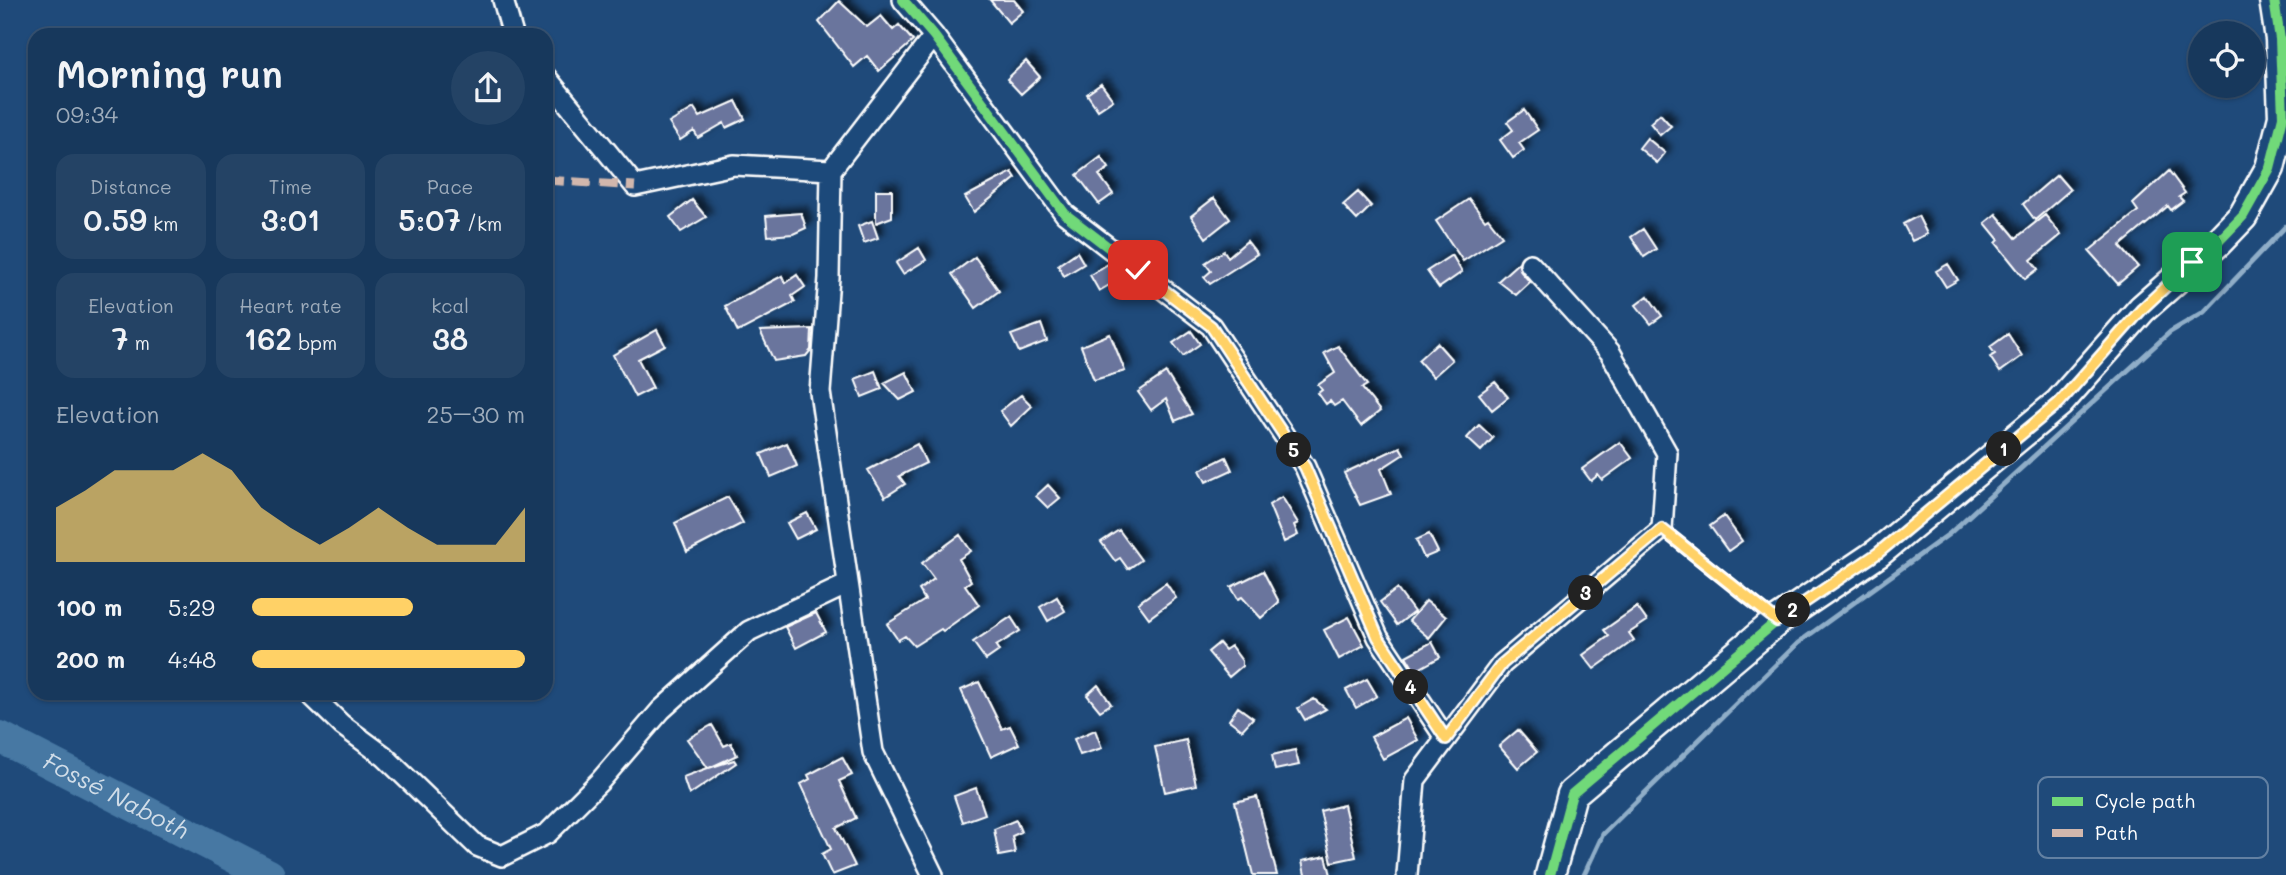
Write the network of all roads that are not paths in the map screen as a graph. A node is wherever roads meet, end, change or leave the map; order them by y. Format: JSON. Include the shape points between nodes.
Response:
{"nodes":[{"id":1,"x":503,"y":0,"type":"edge"},
{"id":2,"x":904,"y":0,"type":"edge"},
{"id":3,"x":2274,"y":0,"type":"edge"},
{"id":4,"x":511,"y":28,"type":"edge"},
{"id":5,"x":934,"y":36,"type":"junction"},
{"id":6,"x":553,"y":86,"type":"edge"},
{"id":7,"x":831,"y":170,"type":"junction"},
{"id":8,"x":1530,"y":264,"type":"dead end"},
{"id":9,"x":1662,"y":529,"type":"junction"},
{"id":10,"x":848,"y":584,"type":"junction"},
{"id":11,"x":1777,"y":621,"type":"junction"},
{"id":12,"x":316,"y":700,"type":"edge"},
{"id":13,"x":1446,"y":739,"type":"junction"},
{"id":14,"x":933,"y":875,"type":"edge"},
{"id":15,"x":1407,"y":875,"type":"edge"},
{"id":16,"x":1550,"y":875,"type":"edge"}],
"edges":[{"from":1,"to":4,"type":"street"},
{"from":2,"to":5,"type":"street"},
{"from":3,"to":11,"type":"street","via":[[2283,117],[2270,169],[2243,216],[2142,309],[2059,403],[1878,553]]},
{"from":5,"to":7,"type":"street"},
{"from":5,"to":13,"type":"street","via":[[1065,214],[1211,326],[1305,467],[1378,637]]},
{"from":6,"to":7,"type":"street","via":[[635,186],[734,165]]},
{"from":7,"to":10,"type":"street","via":[[820,392]]},
{"from":8,"to":9,"type":"street","via":[[1611,352],[1667,453]]},
{"from":9,"to":11,"type":"lane"},
{"from":9,"to":13,"type":"street","via":[[1502,664]]},
{"from":10,"to":12,"type":"street","via":[[750,631],[661,710],[548,834],[502,856],[477,846],[384,756]]},
{"from":10,"to":14,"type":"street","via":[[873,752]]},
{"from":11,"to":16,"type":"street","via":[[1572,794]]},
{"from":13,"to":15,"type":"street","via":[[1415,780]]}]}
